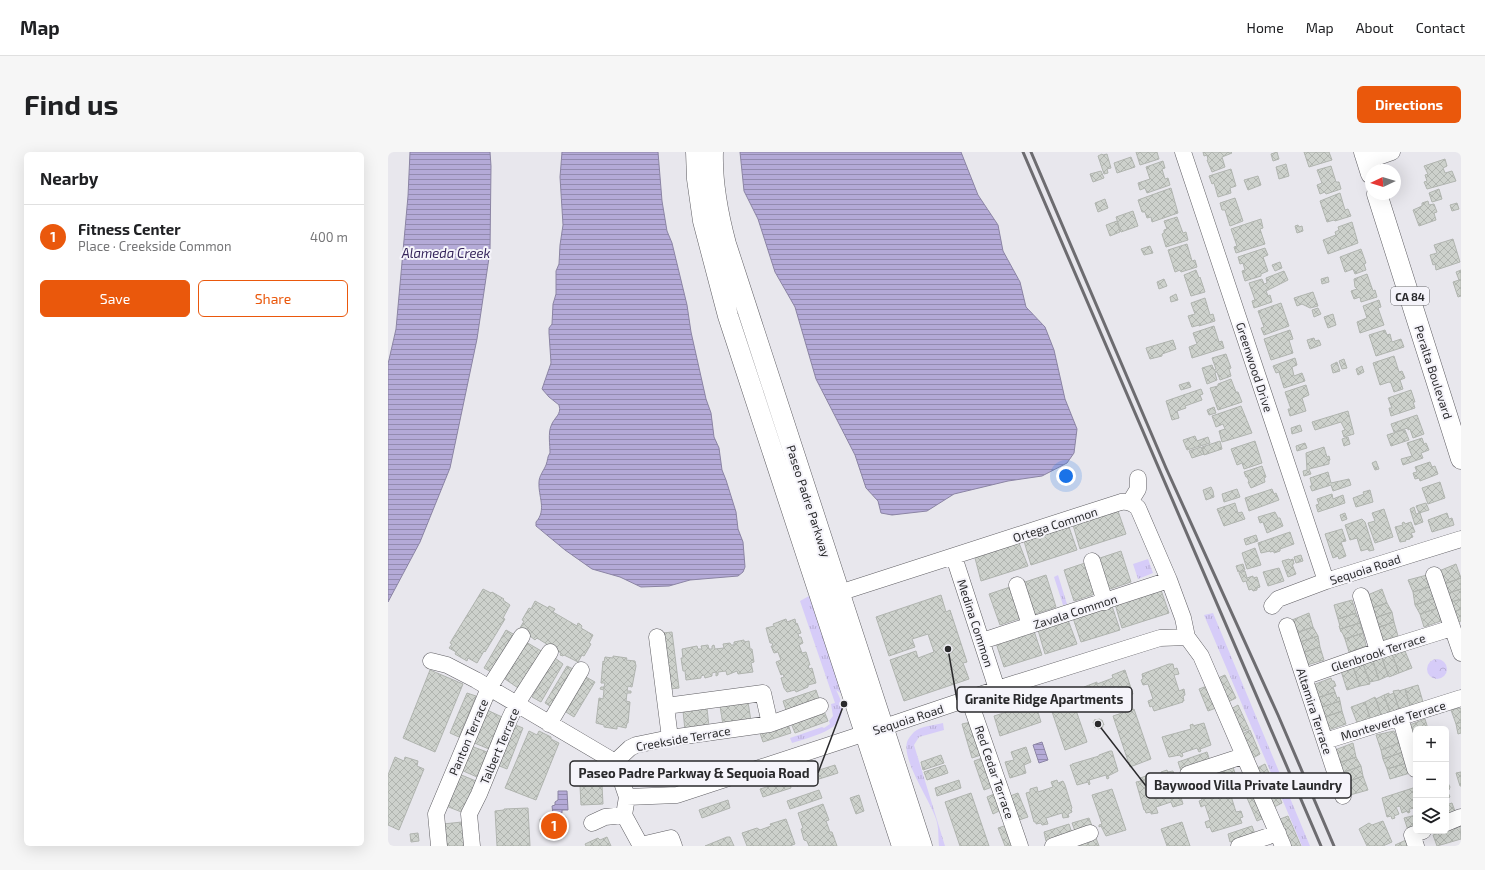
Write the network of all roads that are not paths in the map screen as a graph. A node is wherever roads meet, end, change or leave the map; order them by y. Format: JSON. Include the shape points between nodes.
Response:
{"nodes":[{"id":1,"x":696,"y":152,"type":"edge"},
{"id":2,"x":713,"y":152,"type":"edge"},
{"id":3,"x":1184,"y":152,"type":"edge"},
{"id":4,"x":1392,"y":152,"type":"edge"},
{"id":5,"x":1367,"y":162,"type":"edge"},
{"id":6,"x":1379,"y":200,"type":"edge"},
{"id":7,"x":1461,"y":459,"type":"edge"},
{"id":8,"x":1138,"y":478,"type":"dead end"},
{"id":9,"x":1130,"y":502,"type":"junction"},
{"id":10,"x":1461,"y":539,"type":"edge"},
{"id":11,"x":954,"y":556,"type":"junction"},
{"id":12,"x":1092,"y":561,"type":"dead end"},
{"id":13,"x":1434,"y":575,"type":"dead end"},
{"id":14,"x":1169,"y":580,"type":"junction"},
{"id":15,"x":1326,"y":581,"type":"junction"},
{"id":16,"x":1017,"y":585,"type":"dead end"},
{"id":17,"x":839,"y":593,"type":"junction"},
{"id":18,"x":1361,"y":596,"type":"dead end"},
{"id":19,"x":1105,"y":602,"type":"junction"},
{"id":20,"x":1272,"y":606,"type":"dead end"},
{"id":21,"x":1030,"y":626,"type":"junction"},
{"id":22,"x":1287,"y":626,"type":"dead end"},
{"id":23,"x":1452,"y":628,"type":"junction"},
{"id":24,"x":522,"y":636,"type":"dead end"},
{"id":25,"x":657,"y":637,"type":"dead end"},
{"id":26,"x":1188,"y":637,"type":"junction"},
{"id":27,"x":982,"y":641,"type":"junction"},
{"id":28,"x":1378,"y":651,"type":"junction"},
{"id":29,"x":550,"y":652,"type":"dead end"},
{"id":30,"x":1461,"y":653,"type":"edge"},
{"id":31,"x":431,"y":661,"type":"dead end"},
{"id":32,"x":581,"y":670,"type":"dead end"},
{"id":33,"x":1304,"y":677,"type":"junction"},
{"id":34,"x":489,"y":688,"type":"junction"},
{"id":35,"x":997,"y":689,"type":"junction"},
{"id":36,"x":1461,"y":698,"type":"edge"},
{"id":37,"x":969,"y":699,"type":"junction"},
{"id":38,"x":516,"y":705,"type":"junction"},
{"id":39,"x":666,"y":706,"type":"junction"},
{"id":40,"x":820,"y":706,"type":"dead end"},
{"id":41,"x":1400,"y":717,"type":"junction"},
{"id":42,"x":549,"y":724,"type":"junction"},
{"id":43,"x":770,"y":724,"type":"junction"},
{"id":44,"x":884,"y":728,"type":"junction"},
{"id":45,"x":866,"y":733,"type":"junction"},
{"id":46,"x":670,"y":738,"type":"junction"},
{"id":47,"x":1325,"y":741,"type":"junction"},
{"id":48,"x":1243,"y":756,"type":"junction"},
{"id":49,"x":615,"y":762,"type":"junction"},
{"id":50,"x":1413,"y":762,"type":"edge"},
{"id":51,"x":1188,"y":774,"type":"dead end"},
{"id":52,"x":1343,"y":796,"type":"dead end"},
{"id":53,"x":627,"y":798,"type":"junction"},
{"id":54,"x":624,"y":815,"type":"junction"},
{"id":55,"x":1461,"y":817,"type":"edge"},
{"id":56,"x":1449,"y":821,"type":"edge"},
{"id":57,"x":592,"y":823,"type":"dead end"},
{"id":58,"x":1090,"y":833,"type":"dead end"},
{"id":59,"x":1415,"y":834,"type":"edge"},
{"id":60,"x":1280,"y":840,"type":"edge"},
{"id":61,"x":439,"y":846,"type":"edge"},
{"id":62,"x":472,"y":846,"type":"edge"},
{"id":63,"x":641,"y":846,"type":"edge"},
{"id":64,"x":674,"y":846,"type":"edge"},
{"id":65,"x":902,"y":846,"type":"edge"},
{"id":66,"x":922,"y":846,"type":"edge"},
{"id":67,"x":1020,"y":846,"type":"edge"},
{"id":68,"x":1053,"y":846,"type":"edge"},
{"id":69,"x":1239,"y":846,"type":"edge"},
{"id":70,"x":1416,"y":846,"type":"edge"}],
"edges":[{"from":1,"to":45,"type":"main road","name":"Paseo Padre Parkway","via":[[703,221],[728,316]]},
{"from":2,"to":17,"type":"main road","name":"Paseo Padre Parkway","via":[[714,190],[726,244]]},
{"from":3,"to":15,"type":"street","name":"Greenwood Drive"},
{"from":4,"to":5,"type":"street"},
{"from":6,"to":7,"type":"main road","name":"Peralta Boulevard","number":"CA 84"},
{"from":8,"to":9,"type":"street","via":[[1138,489]]},
{"from":9,"to":11,"type":"street","name":"Ortega Common","via":[[1121,502]]},
{"from":9,"to":14,"type":"street","via":[[1138,508]]},
{"from":10,"to":15,"type":"street","name":"Sequoia Road"},
{"from":11,"to":17,"type":"street","name":"Ortega Common"},
{"from":11,"to":27,"type":"street","name":"Medina Common"},
{"from":12,"to":19,"type":"street"},
{"from":13,"to":23,"type":"street"},
{"from":14,"to":19,"type":"street","name":"Zavala Common"},
{"from":14,"to":26,"type":"street"},
{"from":15,"to":20,"type":"street","name":"Sequoia Road","via":[[1278,599]]},
{"from":16,"to":21,"type":"street"},
{"from":17,"to":44,"type":"main road","name":"Paseo Padre Parkway"},
{"from":18,"to":28,"type":"street"},
{"from":19,"to":21,"type":"street","name":"Zavala Common"},
{"from":21,"to":27,"type":"street","name":"Zavala Common"},
{"from":22,"to":33,"type":"street","name":"Altamira Terrace"},
{"from":23,"to":28,"type":"street","name":"Glenbrook Terrace"},
{"from":23,"to":30,"type":"street"},
{"from":24,"to":34,"type":"street","name":"Panton Terrace"},
{"from":25,"to":39,"type":"street"},
{"from":26,"to":35,"type":"street","name":"Sequoia Road","via":[[1160,638]]},
{"from":26,"to":48,"type":"street","via":[[1201,656]]},
{"from":27,"to":35,"type":"street","name":"Medina Common"},
{"from":28,"to":33,"type":"street","name":"Glenbrook Terrace"},
{"from":29,"to":38,"type":"street","name":"Talbert Terrace"},
{"from":31,"to":34,"type":"street","via":[[448,665]]},
{"from":32,"to":42,"type":"street"},
{"from":33,"to":47,"type":"street","name":"Altamira Terrace"},
{"from":34,"to":38,"type":"street"},
{"from":34,"to":61,"type":"street","name":"Panton Terrace","via":[[436,814]]},
{"from":35,"to":37,"type":"street","name":"Sequoia Road"},
{"from":36,"to":41,"type":"street","name":"Monteverde Terrace"},
{"from":37,"to":44,"type":"street","name":"Sequoia Road"},
{"from":37,"to":67,"type":"street","name":"Red Cedar Terrace"},
{"from":38,"to":42,"type":"street"},
{"from":38,"to":62,"type":"street","name":"Talbert Terrace","via":[[469,814]]},
{"from":39,"to":43,"type":"street","via":[[763,693]]},
{"from":39,"to":46,"type":"street"},
{"from":40,"to":43,"type":"street","name":"Creekside Terrace"},
{"from":41,"to":47,"type":"street","name":"Monteverde Terrace"},
{"from":41,"to":50,"type":"street"},
{"from":42,"to":49,"type":"street"},
{"from":43,"to":46,"type":"street","name":"Creekside Terrace"},
{"from":44,"to":45,"type":"street","name":"Sequoia Road"},
{"from":44,"to":66,"type":"main road","name":"Paseo Padre Parkway"},
{"from":45,"to":53,"type":"street","name":"Sequoia Road","via":[[677,795]]},
{"from":45,"to":65,"type":"main road","name":"Paseo Padre Parkway"},
{"from":46,"to":49,"type":"street","name":"Creekside Terrace","via":[[636,745]]},
{"from":47,"to":52,"type":"street","name":"Altamira Terrace"},
{"from":48,"to":51,"type":"street"},
{"from":48,"to":60,"type":"street"},
{"from":49,"to":53,"type":"street"},
{"from":53,"to":54,"type":"street"},
{"from":54,"to":57,"type":"street","via":[[605,817]]},
{"from":54,"to":63,"type":"street"},
{"from":55,"to":56,"type":"street"},
{"from":58,"to":68,"type":"street"},
{"from":59,"to":70,"type":"street","via":[[1412,835]]},
{"from":60,"to":69,"type":"street"},
{"from":63,"to":64,"type":"street","via":[[671,838]]}]}
